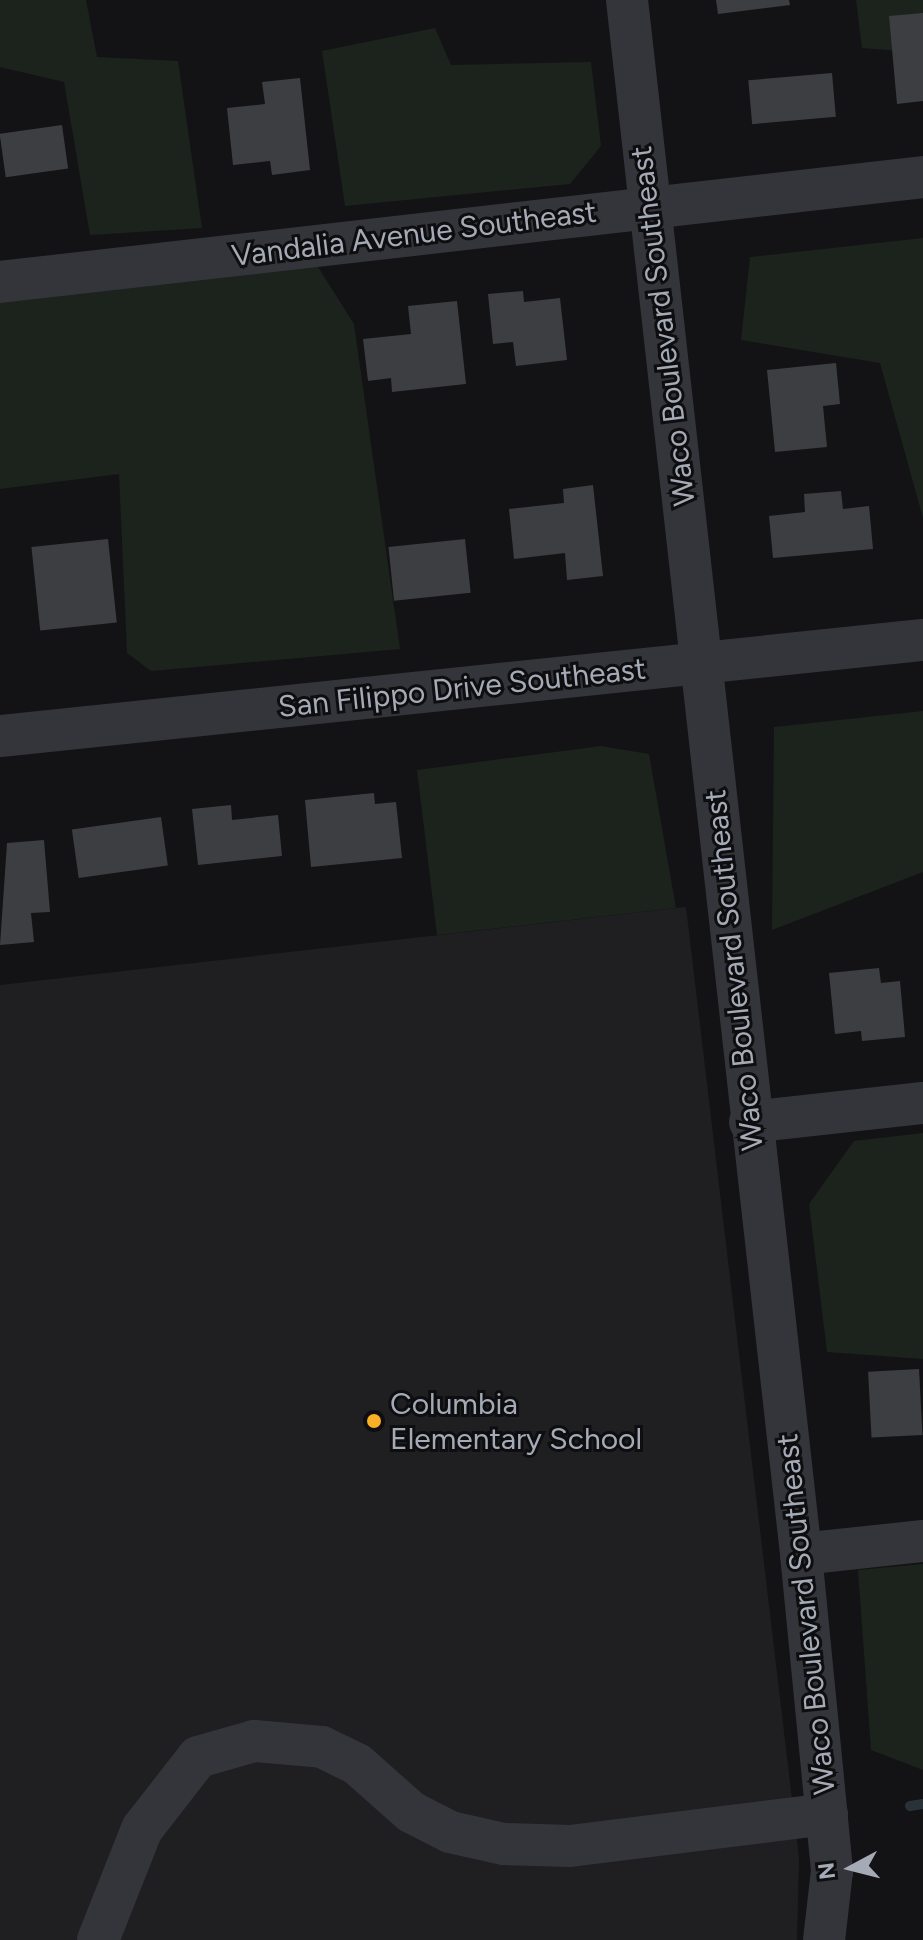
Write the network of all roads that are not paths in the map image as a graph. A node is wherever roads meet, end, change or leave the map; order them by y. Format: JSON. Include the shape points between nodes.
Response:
{"nodes":[{"id":1,"x":627,"y":0,"type":"edge"},
{"id":2,"x":923,"y":177,"type":"edge"},
{"id":3,"x":649,"y":207,"type":"junction"},
{"id":4,"x":0,"y":282,"type":"edge"},
{"id":5,"x":923,"y":640,"type":"edge"},
{"id":6,"x":703,"y":663,"type":"junction"},
{"id":7,"x":0,"y":736,"type":"edge"},
{"id":8,"x":923,"y":1103,"type":"edge"},
{"id":9,"x":750,"y":1122,"type":"junction"},
{"id":10,"x":923,"y":1541,"type":"edge"},
{"id":11,"x":801,"y":1554,"type":"junction"},
{"id":12,"x":827,"y":1814,"type":"junction"},
{"id":13,"x":98,"y":1940,"type":"edge"},
{"id":14,"x":824,"y":1940,"type":"edge"}],
"edges":[{"from":1,"to":3,"type":"street","name":"Waco Boulevard Southeast"},
{"from":2,"to":3,"type":"street","name":"Vandalia Avenue Southeast"},
{"from":3,"to":4,"type":"street","name":"Vandalia Avenue Southeast"},
{"from":3,"to":6,"type":"street","name":"Waco Boulevard Southeast"},
{"from":5,"to":6,"type":"street","name":"San Filippo Drive Southeast"},
{"from":6,"to":7,"type":"street","name":"San Filippo Drive Southeast"},
{"from":6,"to":9,"type":"street","name":"Waco Boulevard Southeast"},
{"from":8,"to":9,"type":"street"},
{"from":9,"to":11,"type":"street","name":"Waco Boulevard Southeast"},
{"from":10,"to":11,"type":"street"},
{"from":11,"to":12,"type":"street","name":"Waco Boulevard Southeast"},
{"from":12,"to":13,"type":"street","via":[[570,1846],[504,1844],[450,1832],[411,1812],[357,1764],[322,1747],[254,1741],[198,1757],[142,1829]]},
{"from":12,"to":14,"type":"street","name":"Waco Boulevard Southeast","via":[[832,1871]]}]}
